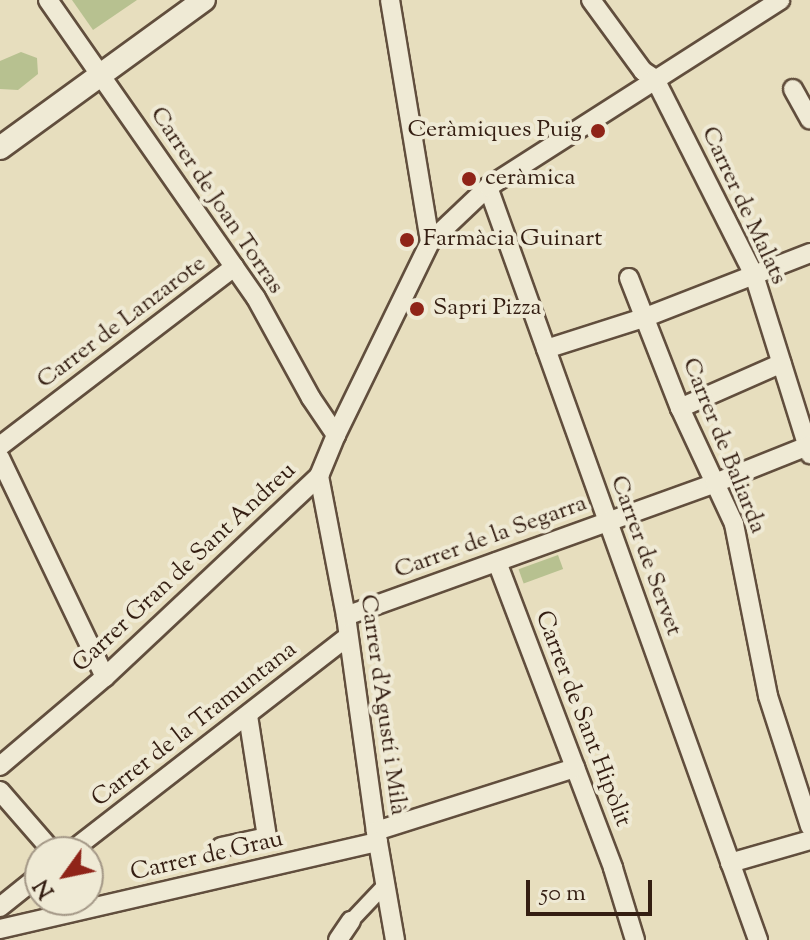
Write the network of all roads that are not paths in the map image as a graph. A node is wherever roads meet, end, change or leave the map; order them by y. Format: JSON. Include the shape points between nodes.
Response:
{"nodes":[{"id":1,"x":48,"y":0,"type":"edge"},
{"id":2,"x":204,"y":0,"type":"edge"},
{"id":3,"x":390,"y":0,"type":"edge"},
{"id":4,"x":591,"y":0,"type":"edge"},
{"id":5,"x":780,"y":0,"type":"edge"},
{"id":6,"x":101,"y":75,"type":"junction"},
{"id":7,"x":655,"y":79,"type":"junction"},
{"id":8,"x":793,"y":89,"type":"dead end"},
{"id":9,"x":810,"y":120,"type":"edge"},
{"id":10,"x":0,"y":148,"type":"edge"},
{"id":11,"x":488,"y":187,"type":"junction"},
{"id":12,"x":430,"y":242,"type":"junction"},
{"id":13,"x":810,"y":253,"type":"edge"},
{"id":14,"x":234,"y":267,"type":"junction"},
{"id":15,"x":754,"y":275,"type":"junction"},
{"id":16,"x":629,"y":278,"type":"dead end"},
{"id":17,"x":646,"y":317,"type":"junction"},
{"id":18,"x":546,"y":349,"type":"junction"},
{"id":19,"x":782,"y":363,"type":"junction"},
{"id":20,"x":680,"y":408,"type":"junction"},
{"id":21,"x":336,"y":435,"type":"junction"},
{"id":22,"x":0,"y":446,"type":"edge"},
{"id":23,"x":809,"y":448,"type":"edge"},
{"id":24,"x":0,"y":458,"type":"edge"},
{"id":25,"x":319,"y":476,"type":"junction"},
{"id":26,"x":715,"y":483,"type":"junction"},
{"id":27,"x":607,"y":518,"type":"junction"},
{"id":28,"x":497,"y":562,"type":"junction"},
{"id":29,"x":346,"y":616,"type":"junction"},
{"id":30,"x":348,"y":636,"type":"junction"},
{"id":31,"x":105,"y":677,"type":"junction"},
{"id":32,"x":248,"y":715,"type":"junction"},
{"id":33,"x":0,"y":766,"type":"edge"},
{"id":34,"x":575,"y":768,"type":"junction"},
{"id":35,"x":0,"y":791,"type":"edge"},
{"id":36,"x":810,"y":826,"type":"edge"},
{"id":37,"x":39,"y":836,"type":"edge"},
{"id":38,"x":91,"y":836,"type":"edge"},
{"id":39,"x":377,"y":836,"type":"junction"},
{"id":40,"x":810,"y":840,"type":"edge"},
{"id":41,"x":221,"y":847,"type":"dead end"},
{"id":42,"x":730,"y":863,"type":"junction"},
{"id":43,"x":385,"y":885,"type":"junction"},
{"id":44,"x":24,"y":888,"type":"edge"},
{"id":45,"x":0,"y":907,"type":"edge"},
{"id":46,"x":351,"y":921,"type":"joint"},
{"id":47,"x":0,"y":929,"type":"edge"},
{"id":48,"x":338,"y":940,"type":"edge"},
{"id":49,"x":395,"y":940,"type":"edge"},
{"id":50,"x":635,"y":940,"type":"edge"},
{"id":51,"x":758,"y":940,"type":"edge"}],
"edges":[{"from":1,"to":6,"type":"street","name":"Carrer de Joan Torras"},
{"from":2,"to":6,"type":"street"},
{"from":3,"to":12,"type":"street"},
{"from":4,"to":7,"type":"street","name":"Carrer de Malats","via":[[643,71]]},
{"from":5,"to":7,"type":"street","name":"Carrer Gran de Sant Andreu"},
{"from":6,"to":10,"type":"street"},
{"from":6,"to":14,"type":"street","name":"Carrer de Joan Torras"},
{"from":7,"to":11,"type":"street","name":"Carrer Gran de Sant Andreu"},
{"from":7,"to":15,"type":"street","name":"Carrer de Malats"},
{"from":8,"to":9,"type":"street"},
{"from":11,"to":12,"type":"street","name":"Carrer Gran de Sant Andreu"},
{"from":11,"to":18,"type":"street","name":"Carrer de Servet"},
{"from":12,"to":21,"type":"street","name":"Carrer Gran de Sant Andreu"},
{"from":13,"to":15,"type":"street"},
{"from":14,"to":21,"type":"street","name":"Carrer de Joan Torras"},
{"from":14,"to":22,"type":"street","name":"Carrer de Lanzarote"},
{"from":15,"to":17,"type":"street"},
{"from":15,"to":19,"type":"street","name":"Carrer de Malats"},
{"from":16,"to":17,"type":"street","name":"Carrer de Baliarda"},
{"from":17,"to":18,"type":"street"},
{"from":17,"to":20,"type":"street","name":"Carrer de Baliarda"},
{"from":18,"to":27,"type":"street","name":"Carrer de Servet"},
{"from":19,"to":20,"type":"street"},
{"from":19,"to":23,"type":"street","name":"Carrer de Malats"},
{"from":20,"to":26,"type":"street","name":"Carrer de Baliarda"},
{"from":21,"to":25,"type":"street","name":"Carrer Gran de Sant Andreu"},
{"from":23,"to":26,"type":"street","name":"Carrer de la Segarra"},
{"from":24,"to":31,"type":"street"},
{"from":25,"to":29,"type":"street","name":"Carrer d'Agustí i Milà"},
{"from":25,"to":31,"type":"street","name":"Carrer Gran de Sant Andreu"},
{"from":26,"to":27,"type":"street","name":"Carrer de la Segarra"},
{"from":26,"to":36,"type":"street","name":"Carrer de Baliarda","via":[[734,524],[768,696]]},
{"from":27,"to":28,"type":"street","name":"Carrer de la Segarra"},
{"from":27,"to":42,"type":"street","name":"Carrer de Servet"},
{"from":28,"to":29,"type":"street","name":"Carrer de la Segarra"},
{"from":28,"to":34,"type":"street","name":"Carrer de Sant Hipòlit"},
{"from":29,"to":30,"type":"street","name":"Carrer d'Agustí i Milà"},
{"from":30,"to":32,"type":"street","name":"Carrer de la Tramuntana"},
{"from":30,"to":39,"type":"street","name":"Carrer d'Agustí i Milà"},
{"from":31,"to":33,"type":"street","name":"Carrer Gran de Sant Andreu"},
{"from":32,"to":38,"type":"street","name":"Carrer de la Tramuntana"},
{"from":32,"to":41,"type":"street","via":[[267,837]]},
{"from":34,"to":39,"type":"street","name":"Carrer de Grau"},
{"from":34,"to":50,"type":"street","name":"Carrer de Sant Hipòlit"},
{"from":35,"to":37,"type":"street"},
{"from":39,"to":43,"type":"street","name":"Carrer d'Agustí i Milà"},
{"from":39,"to":47,"type":"street","name":"Carrer de Grau"},
{"from":40,"to":42,"type":"street"},
{"from":42,"to":51,"type":"street","name":"Carrer de Servet"},
{"from":43,"to":46,"type":"street"},
{"from":43,"to":49,"type":"street","name":"Carrer d'Agustí i Milà"},
{"from":44,"to":45,"type":"street"},
{"from":46,"to":48,"type":"street"}]}
